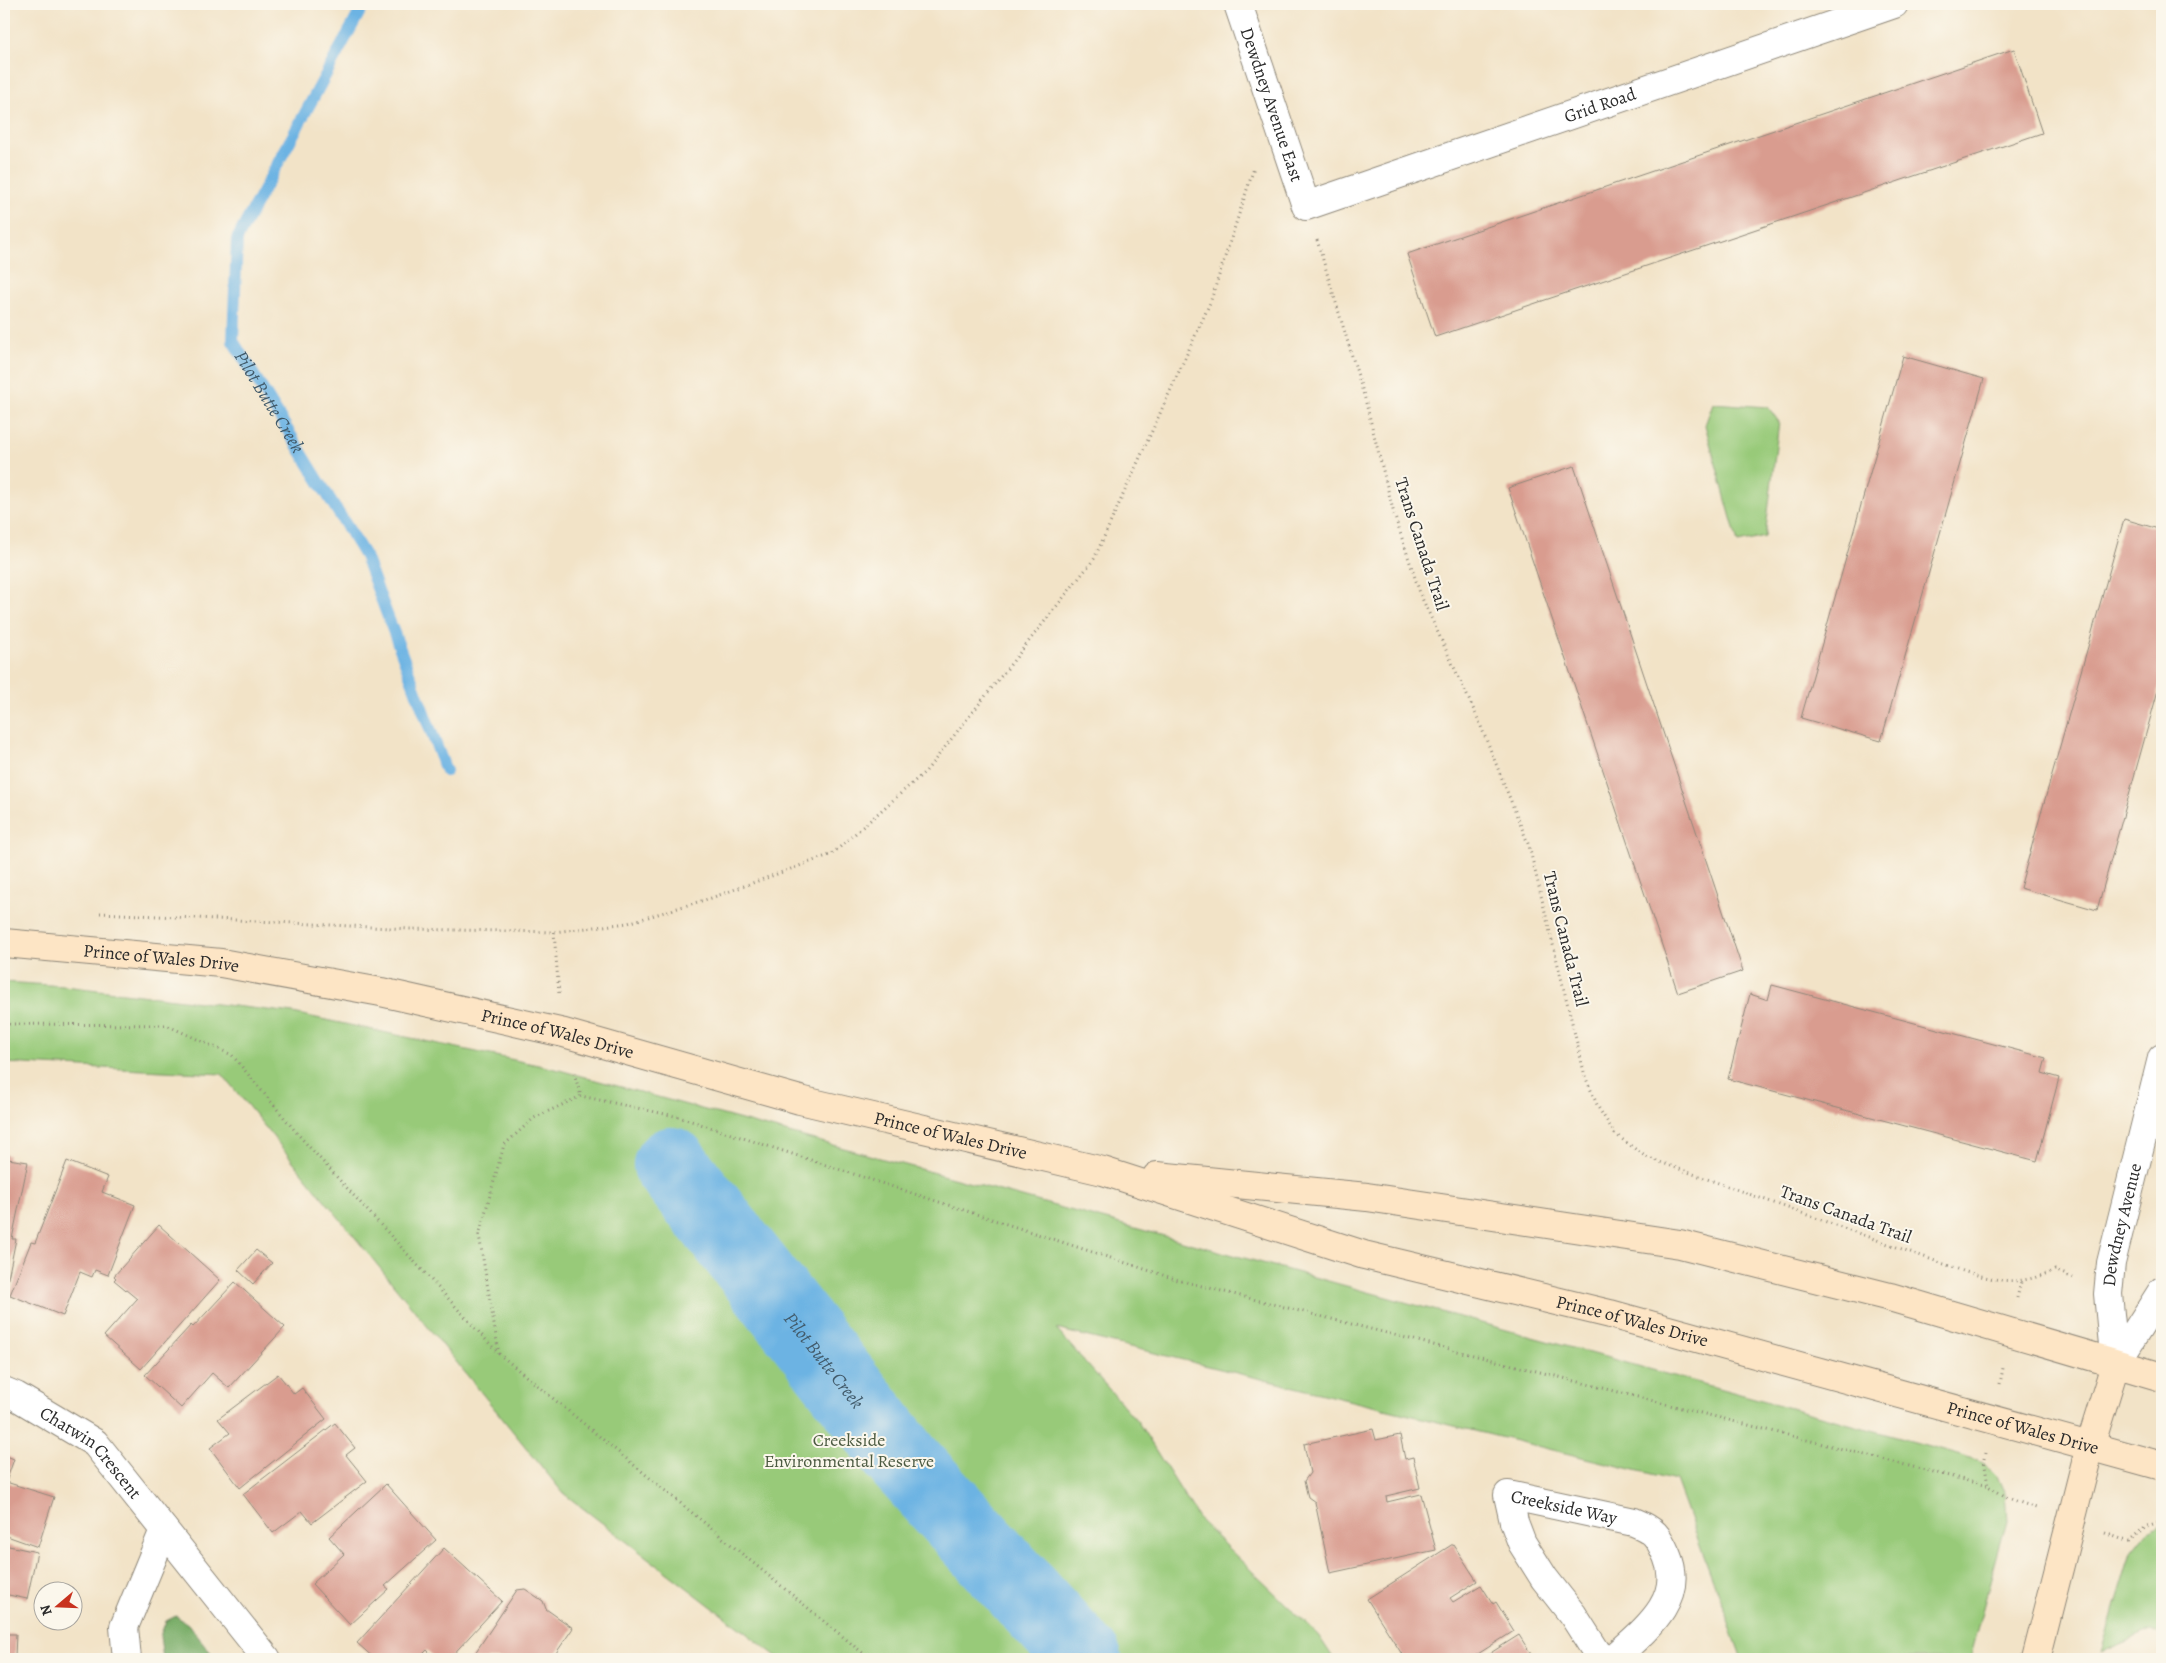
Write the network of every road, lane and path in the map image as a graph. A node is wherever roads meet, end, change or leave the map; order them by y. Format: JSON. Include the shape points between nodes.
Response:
{"nodes":[{"id":1,"x":1238,"y":4,"type":"edge"},
{"id":2,"x":1894,"y":4,"type":"edge"},
{"id":3,"x":1283,"y":136,"type":"junction"},
{"id":4,"x":1306,"y":206,"type":"junction"},
{"id":5,"x":93,"y":912,"type":"dead end"},
{"id":6,"x":554,"y":932,"type":"junction"},
{"id":7,"x":4,"y":943,"type":"edge"},
{"id":8,"x":559,"y":996,"type":"dead end"},
{"id":9,"x":4,"y":1024,"type":"edge"},
{"id":10,"x":2162,"y":1058,"type":"edge"},
{"id":11,"x":575,"y":1074,"type":"dead end"},
{"id":12,"x":581,"y":1096,"type":"junction"},
{"id":13,"x":1103,"y":1170,"type":"junction"},
{"id":14,"x":2162,"y":1290,"type":"edge"},
{"id":15,"x":2108,"y":1294,"type":"junction"},
{"id":16,"x":499,"y":1354,"type":"junction"},
{"id":17,"x":2115,"y":1365,"type":"junction"},
{"id":18,"x":2162,"y":1377,"type":"edge"},
{"id":19,"x":4,"y":1391,"type":"edge"},
{"id":20,"x":2090,"y":1446,"type":"junction"},
{"id":21,"x":1984,"y":1459,"type":"dead end"},
{"id":22,"x":2162,"y":1466,"type":"edge"},
{"id":23,"x":1988,"y":1486,"type":"junction"},
{"id":24,"x":2008,"y":1498,"type":"dead end"},
{"id":25,"x":2162,"y":1521,"type":"edge"},
{"id":26,"x":164,"y":1530,"type":"junction"},
{"id":27,"x":2129,"y":1542,"type":"dead end"},
{"id":28,"x":127,"y":1659,"type":"edge"},
{"id":29,"x":267,"y":1659,"type":"edge"},
{"id":30,"x":870,"y":1659,"type":"edge"},
{"id":31,"x":1601,"y":1659,"type":"edge"},
{"id":32,"x":1613,"y":1659,"type":"edge"},
{"id":33,"x":2036,"y":1659,"type":"edge"}],
"edges":[{"from":1,"to":3,"type":"street","name":"Dewdney Avenue East"},
{"from":2,"to":4,"type":"street","name":"Grid Road"},
{"from":3,"to":4,"type":"street","name":"Dewdney Avenue East"},
{"from":3,"to":6,"type":"path","via":[[1256,162],[1210,303],[1094,559],[926,771],[832,854],[711,898],[628,923]]},
{"from":4,"to":15,"type":"path","name":"Trans Canada Trail","via":[[1365,399],[1397,524],[1421,596],[1478,719],[1529,846],[1585,1076],[1598,1107],[1615,1134],[1646,1157],[1966,1272],[2021,1282],[2055,1270]]},
{"from":5,"to":6,"type":"path","via":[[409,929]]},
{"from":6,"to":8,"type":"path"},
{"from":7,"to":13,"type":"main road","name":"Prince of Wales Drive","via":[[221,963],[381,992],[564,1033],[800,1100]]},
{"from":9,"to":16,"type":"path","via":[[166,1025],[232,1055],[302,1140]]},
{"from":10,"to":15,"type":"street","name":"Dewdney Avenue","via":[[2111,1263]]},
{"from":11,"to":12,"type":"path"},
{"from":12,"to":16,"type":"path","via":[[534,1118],[504,1145],[479,1235]]},
{"from":12,"to":23,"type":"path","via":[[679,1117],[1178,1280]]},
{"from":13,"to":17,"type":"main road","name":"Prince of Wales Drive","via":[[1367,1197],[1680,1244],[1890,1297]]},
{"from":13,"to":20,"type":"main road","name":"Prince of Wales Drive","via":[[1364,1255],[1610,1314]]},
{"from":14,"to":17,"type":"street","name":"Dewdney Avenue"},
{"from":15,"to":17,"type":"street","name":"Dewdney Avenue"},
{"from":16,"to":30,"type":"path"},
{"from":17,"to":18,"type":"main road","name":"Prince of Wales Drive"},
{"from":17,"to":20,"type":"main road","name":"Dewdney Avenue"},
{"from":19,"to":26,"type":"street","name":"Chatwin Crescent","via":[[95,1443]]},
{"from":20,"to":22,"type":"main road","name":"Prince of Wales Drive"},
{"from":20,"to":33,"type":"main road","name":"Dewdney Avenue"},
{"from":21,"to":23,"type":"path"},
{"from":23,"to":24,"type":"path"},
{"from":25,"to":27,"type":"path","via":[[2147,1526]]},
{"from":26,"to":28,"type":"street","via":[[124,1627]]},
{"from":26,"to":29,"type":"street","name":"Chatwin Crescent"},
{"from":31,"to":32,"type":"street","name":"Creekside Way","via":[[1522,1543],[1508,1495],[1634,1522],[1651,1529],[1662,1544],[1671,1565],[1667,1602],[1657,1618]]}]}
